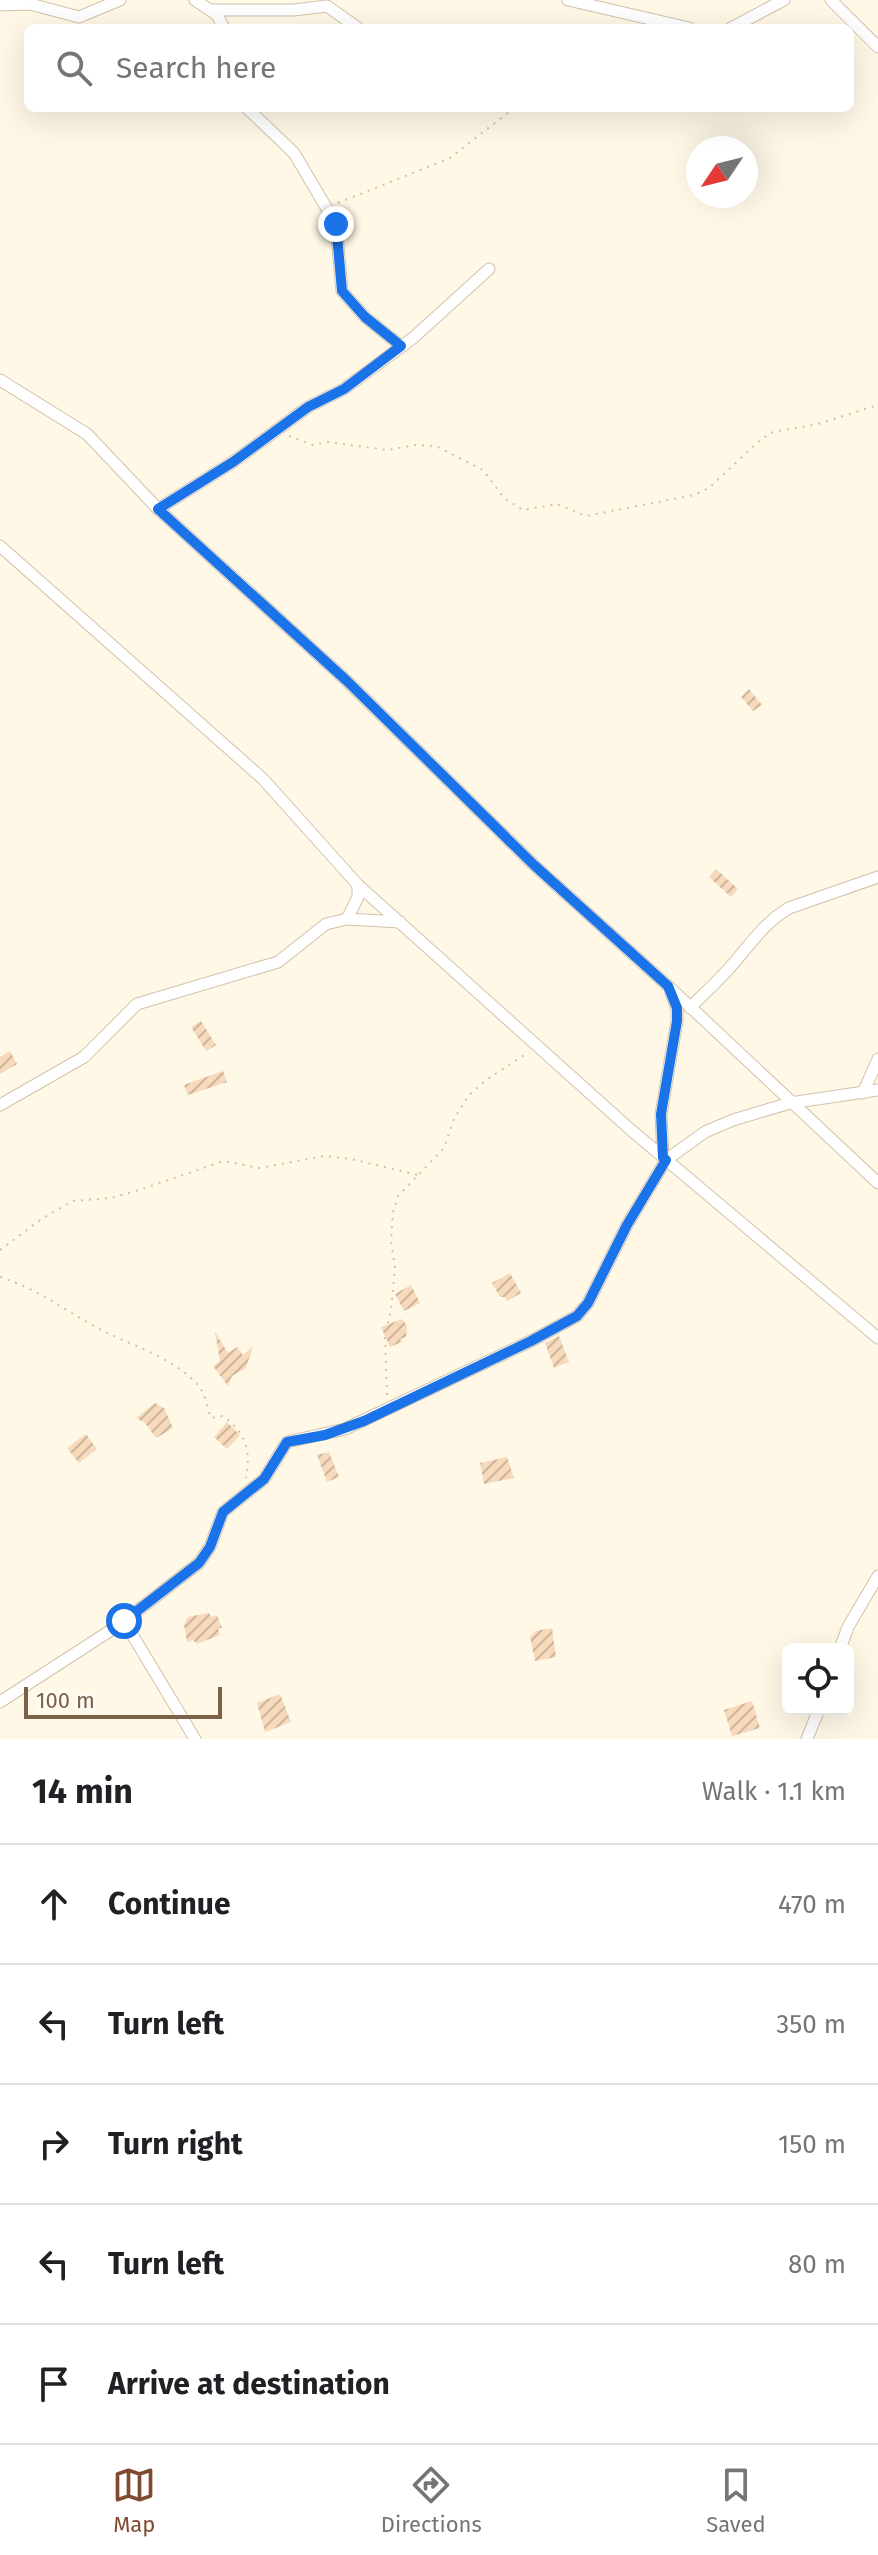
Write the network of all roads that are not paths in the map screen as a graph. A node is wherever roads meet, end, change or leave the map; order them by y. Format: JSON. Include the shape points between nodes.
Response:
{"nodes":[{"id":1,"x":120,"y":0,"type":"edge"},
{"id":2,"x":195,"y":0,"type":"edge"},
{"id":3,"x":568,"y":0,"type":"edge"},
{"id":4,"x":784,"y":0,"type":"edge"},
{"id":5,"x":831,"y":0,"type":"edge"},
{"id":6,"x":0,"y":5,"type":"edge"},
{"id":7,"x":210,"y":10,"type":"junction"},
{"id":8,"x":221,"y":24,"type":"edge"},
{"id":9,"x":352,"y":24,"type":"edge"},
{"id":10,"x":672,"y":24,"type":"edge"},
{"id":11,"x":739,"y":24,"type":"edge"},
{"id":12,"x":878,"y":47,"type":"edge"},
{"id":13,"x":251,"y":112,"type":"edge"},
{"id":14,"x":489,"y":269,"type":"dead end"},
{"id":15,"x":401,"y":346,"type":"junction"},
{"id":16,"x":0,"y":380,"type":"edge"},
{"id":17,"x":158,"y":509,"type":"junction"},
{"id":18,"x":0,"y":546,"type":"edge"},
{"id":19,"x":878,"y":877,"type":"edge"},
{"id":20,"x":358,"y":885,"type":"junction"},
{"id":21,"x":347,"y":919,"type":"junction"},
{"id":22,"x":400,"y":922,"type":"junction"},
{"id":23,"x":668,"y":986,"type":"junction"},
{"id":24,"x":690,"y":1008,"type":"junction"},
{"id":25,"x":878,"y":1059,"type":"edge"},
{"id":26,"x":878,"y":1090,"type":"edge"},
{"id":27,"x":863,"y":1093,"type":"junction"},
{"id":28,"x":790,"y":1103,"type":"junction"},
{"id":29,"x":0,"y":1105,"type":"edge"},
{"id":30,"x":664,"y":1159,"type":"junction"},
{"id":31,"x":878,"y":1183,"type":"edge"},
{"id":32,"x":878,"y":1338,"type":"edge"},
{"id":33,"x":878,"y":1576,"type":"edge"},
{"id":34,"x":124,"y":1621,"type":"junction"},
{"id":35,"x":842,"y":1643,"type":"edge"},
{"id":36,"x":0,"y":1702,"type":"edge"},
{"id":37,"x":817,"y":1715,"type":"edge"},
{"id":38,"x":195,"y":1739,"type":"edge"},
{"id":39,"x":807,"y":1739,"type":"edge"}],
"edges":[{"from":1,"to":6,"type":"street","via":[[79,17],[30,4]]},
{"from":2,"to":7,"type":"street"},
{"from":3,"to":10,"type":"street"},
{"from":4,"to":11,"type":"street"},
{"from":5,"to":12,"type":"street"},
{"from":7,"to":8,"type":"street"},
{"from":7,"to":9,"type":"street","via":[[327,6]]},
{"from":13,"to":15,"type":"street","via":[[294,153],[325,207],[338,233],[342,291]]},
{"from":14,"to":15,"type":"street"},
{"from":15,"to":17,"type":"street"},
{"from":16,"to":17,"type":"street","via":[[87,434]]},
{"from":17,"to":23,"type":"street"},
{"from":18,"to":20,"type":"street","via":[[263,779]]},
{"from":19,"to":24,"type":"street","via":[[779,914]]},
{"from":20,"to":21,"type":"street"},
{"from":20,"to":22,"type":"street"},
{"from":21,"to":22,"type":"street"},
{"from":21,"to":29,"type":"street","via":[[326,924],[278,962],[137,1004],[84,1057]]},
{"from":22,"to":30,"type":"street"},
{"from":23,"to":24,"type":"street"},
{"from":23,"to":30,"type":"street","via":[[677,1021],[661,1114]]},
{"from":24,"to":28,"type":"street"},
{"from":25,"to":27,"type":"street"},
{"from":26,"to":27,"type":"street"},
{"from":27,"to":28,"type":"street"},
{"from":28,"to":30,"type":"street","via":[[717,1126]]},
{"from":28,"to":31,"type":"street"},
{"from":30,"to":32,"type":"street"},
{"from":30,"to":34,"type":"street","via":[[577,1316],[345,1429],[287,1442],[264,1479],[223,1512],[199,1563]]},
{"from":33,"to":35,"type":"street"},
{"from":34,"to":36,"type":"street"},
{"from":34,"to":38,"type":"street"},
{"from":37,"to":39,"type":"street"}]}
